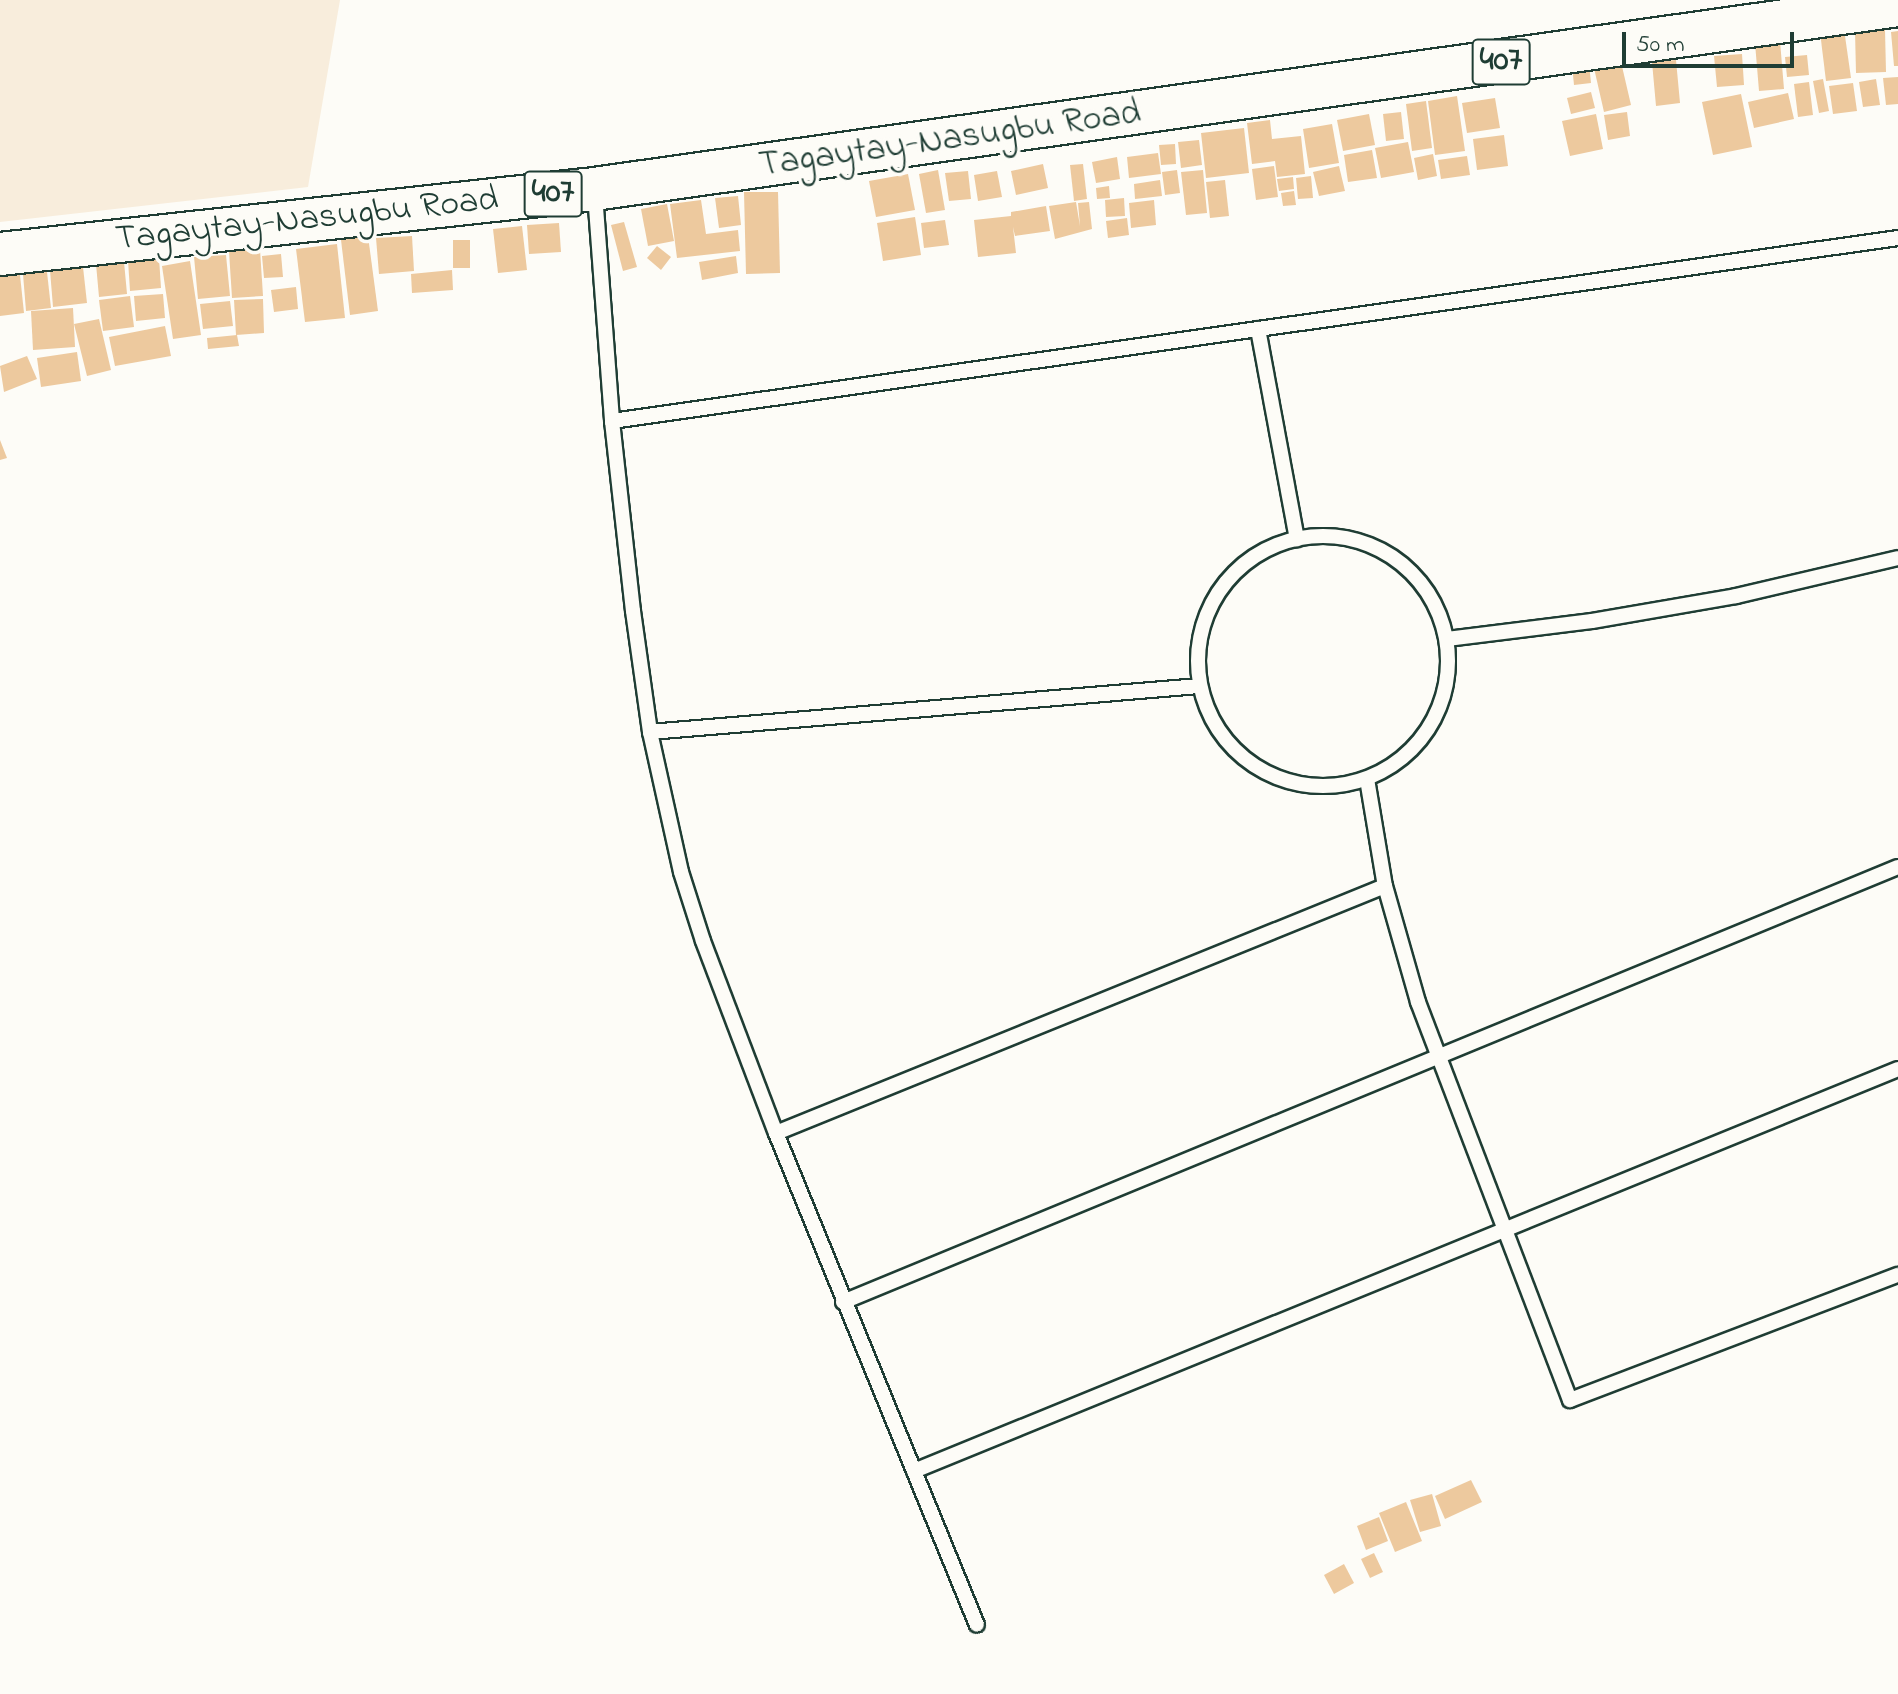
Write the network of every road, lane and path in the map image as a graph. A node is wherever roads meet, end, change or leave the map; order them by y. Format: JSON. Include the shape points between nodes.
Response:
{"nodes":[{"id":1,"x":1898,"y":5,"type":"edge"},
{"id":2,"x":594,"y":189,"type":"junction"},
{"id":3,"x":1898,"y":238,"type":"edge"},
{"id":4,"x":0,"y":254,"type":"edge"},
{"id":5,"x":1258,"y":329,"type":"junction"},
{"id":6,"x":612,"y":421,"type":"junction"},
{"id":7,"x":1297,"y":539,"type":"junction"},
{"id":8,"x":1898,"y":558,"type":"edge"},
{"id":9,"x":1447,"y":639,"type":"junction"},
{"id":10,"x":1199,"y":686,"type":"junction"},
{"id":11,"x":650,"y":732,"type":"junction"},
{"id":12,"x":1367,"y":779,"type":"junction"},
{"id":13,"x":1898,"y":867,"type":"edge"},
{"id":14,"x":1385,"y":886,"type":"junction"},
{"id":15,"x":1438,"y":1057,"type":"junction"},
{"id":16,"x":1898,"y":1069,"type":"edge"},
{"id":17,"x":776,"y":1133,"type":"junction"},
{"id":18,"x":1505,"y":1230,"type":"junction"},
{"id":19,"x":1898,"y":1275,"type":"edge"},
{"id":20,"x":843,"y":1302,"type":"junction"},
{"id":21,"x":914,"y":1471,"type":"junction"},
{"id":22,"x":977,"y":1625,"type":"dead end"}],
"edges":[{"from":1,"to":2,"type":"main road","name":"Tagaytay-Nasugbu Road","number":"407"},
{"from":2,"to":4,"type":"main road","name":"Tagaytay-Nasugbu Road","number":"407"},
{"from":2,"to":6,"type":"lane"},
{"from":3,"to":5,"type":"lane"},
{"from":5,"to":6,"type":"lane"},
{"from":5,"to":7,"type":"lane"},
{"from":6,"to":11,"type":"lane"},
{"from":7,"to":9,"type":"lane","via":[[1337,537],[1376,547],[1409,570],[1434,601]]},
{"from":7,"to":10,"type":"lane","via":[[1260,553],[1230,577],[1208,610],[1197,647]]},
{"from":8,"to":9,"type":"lane","via":[[1736,596]]},
{"from":9,"to":12,"type":"lane","via":[[1446,685],[1423,738],[1398,763]]},
{"from":10,"to":11,"type":"lane"},
{"from":10,"to":12,"type":"lane","via":[[1215,726],[1243,759],[1281,780],[1324,787]]},
{"from":11,"to":17,"type":"lane","via":[[681,872]]},
{"from":12,"to":14,"type":"lane"},
{"from":13,"to":15,"type":"lane"},
{"from":14,"to":15,"type":"lane"},
{"from":14,"to":17,"type":"lane"},
{"from":15,"to":18,"type":"lane"},
{"from":15,"to":20,"type":"lane"},
{"from":16,"to":18,"type":"lane"},
{"from":17,"to":20,"type":"lane"},
{"from":18,"to":19,"type":"lane","via":[[1570,1400]]},
{"from":18,"to":21,"type":"lane"},
{"from":20,"to":21,"type":"lane"},
{"from":21,"to":22,"type":"lane"}]}
